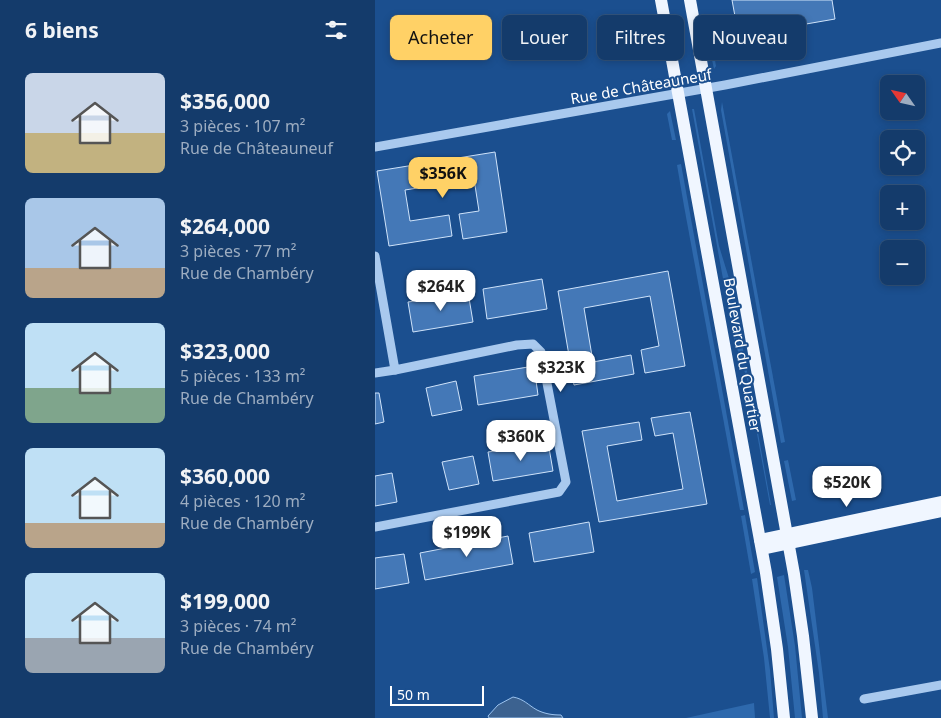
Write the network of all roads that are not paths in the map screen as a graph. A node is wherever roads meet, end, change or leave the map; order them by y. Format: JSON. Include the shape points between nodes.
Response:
{"nodes":[{"id":1,"x":661,"y":0,"type":"edge"},
{"id":2,"x":690,"y":0,"type":"edge"},
{"id":3,"x":941,"y":43,"type":"edge"},
{"id":4,"x":706,"y":88,"type":"junction"},
{"id":5,"x":679,"y":92,"type":"junction"},
{"id":6,"x":375,"y":147,"type":"edge"},
{"id":7,"x":375,"y":256,"type":"edge"},
{"id":8,"x":395,"y":370,"type":"junction"},
{"id":9,"x":375,"y":373,"type":"edge"},
{"id":10,"x":941,"y":502,"type":"edge"},
{"id":11,"x":941,"y":511,"type":"edge"},
{"id":12,"x":375,"y":527,"type":"edge"},
{"id":13,"x":787,"y":539,"type":"junction"},
{"id":14,"x":761,"y":544,"type":"junction"},
{"id":15,"x":941,"y":685,"type":"edge"},
{"id":16,"x":865,"y":699,"type":"dead end"},
{"id":17,"x":784,"y":718,"type":"edge"},
{"id":18,"x":812,"y":718,"type":"edge"}],
"edges":[{"from":1,"to":5,"type":"main road","name":"Boulevard du Quartier"},
{"from":2,"to":4,"type":"main road","name":"Boulevard du Quartier"},
{"from":3,"to":4,"type":"street","name":"Rue de Châteauneuf"},
{"from":4,"to":5,"type":"street","name":"Rue de Châteauneuf"},
{"from":4,"to":13,"type":"main road","name":"Boulevard du Quartier"},
{"from":5,"to":6,"type":"street","name":"Rue de Châteauneuf"},
{"from":5,"to":14,"type":"main road","name":"Boulevard du Quartier"},
{"from":7,"to":8,"type":"street"},
{"from":8,"to":9,"type":"street"},
{"from":8,"to":12,"type":"street","via":[[533,344],[541,352],[565,482],[559,492]]},
{"from":10,"to":13,"type":"main road"},
{"from":11,"to":13,"type":"main road"},
{"from":13,"to":14,"type":"main road"},
{"from":13,"to":18,"type":"main road","name":"Boulevard du Quartier"},
{"from":14,"to":17,"type":"main road","name":"Boulevard du Quartier"},
{"from":15,"to":16,"type":"street"}]}
